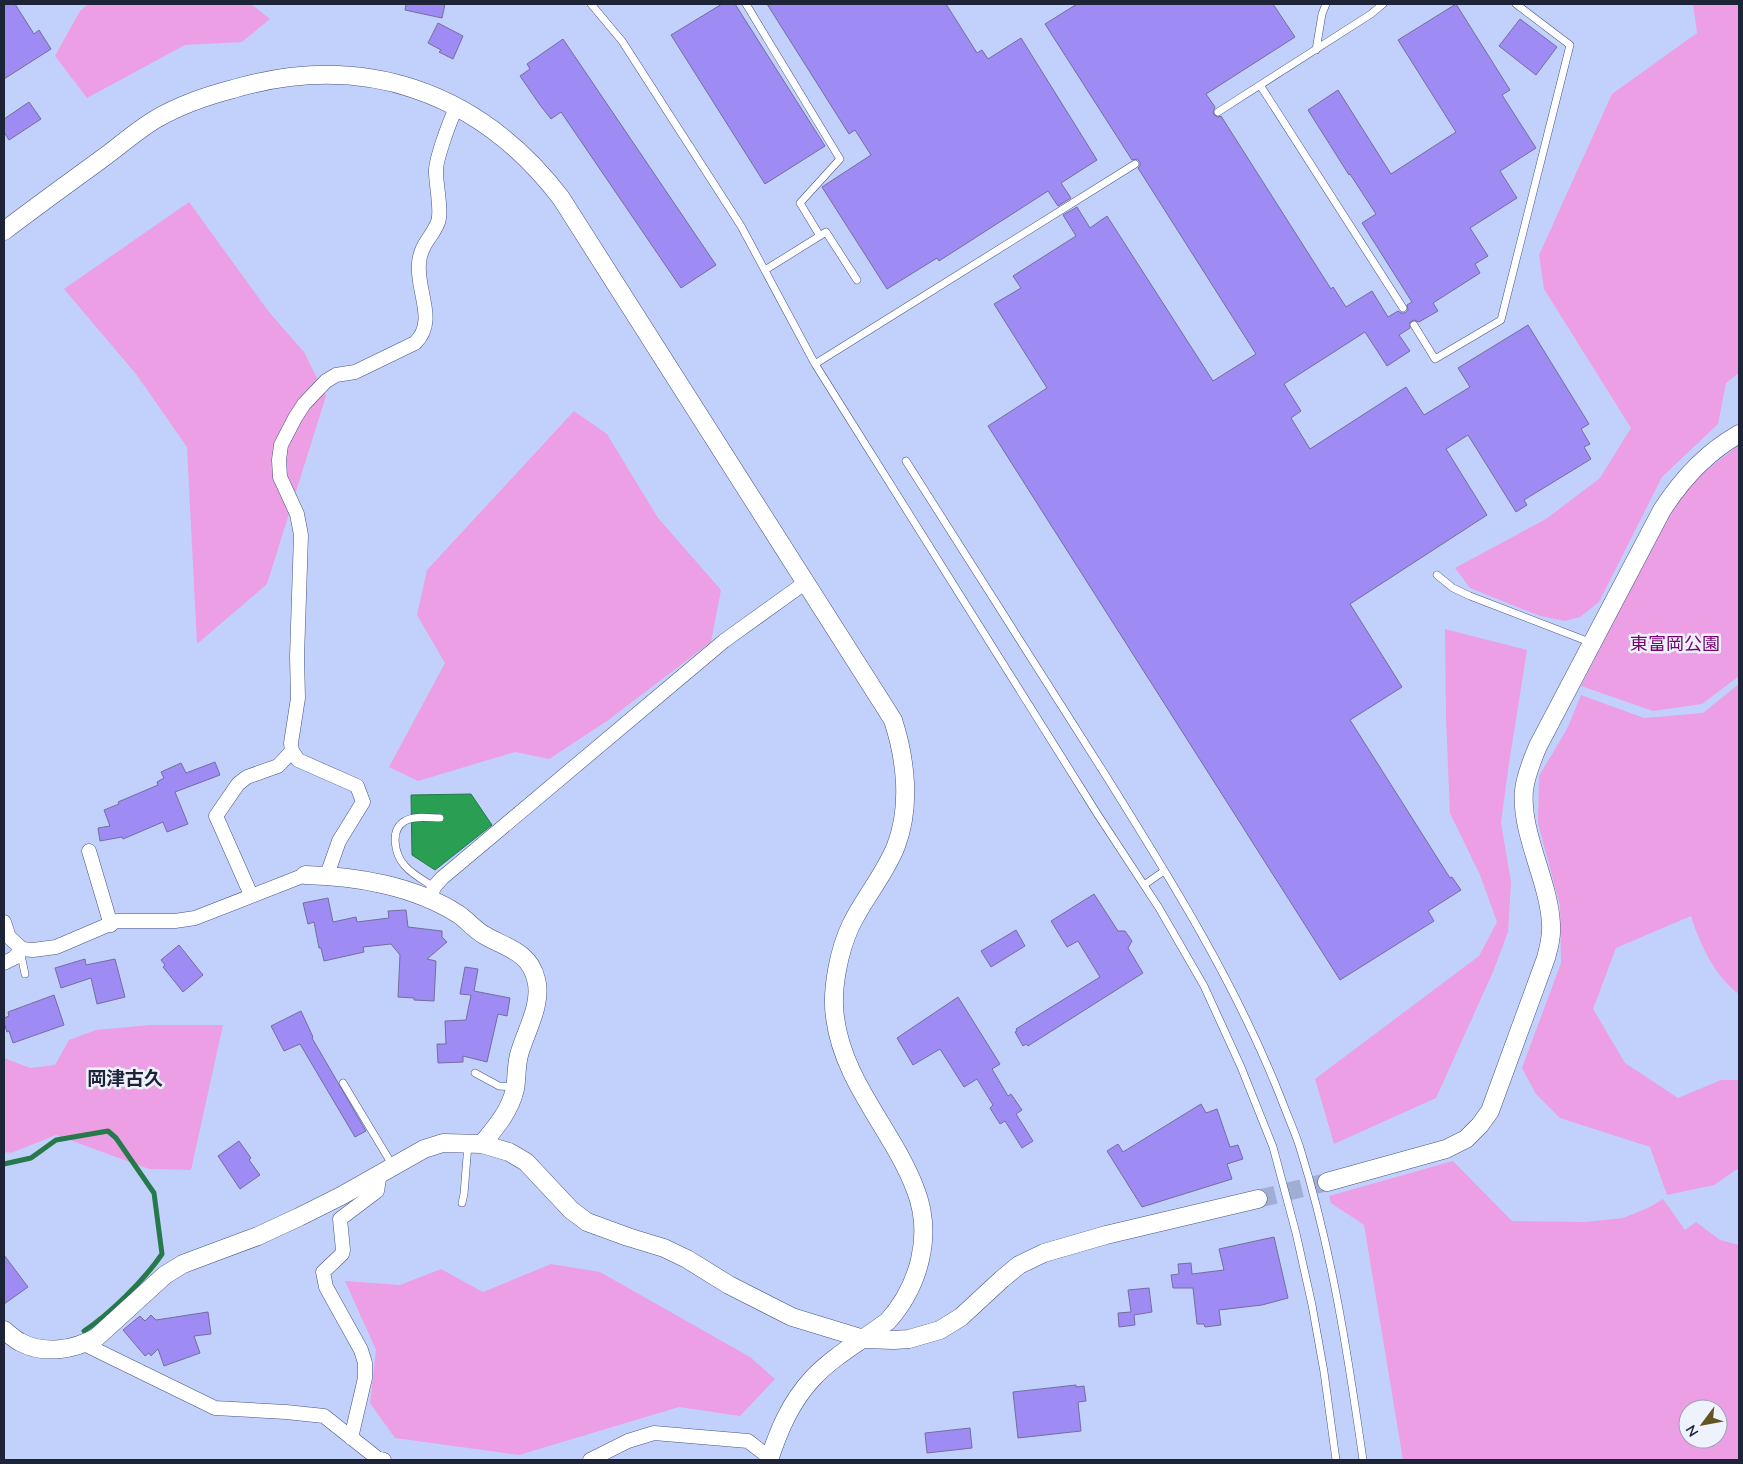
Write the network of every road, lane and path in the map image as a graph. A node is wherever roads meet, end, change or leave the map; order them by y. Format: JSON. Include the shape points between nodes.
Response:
{"nodes":[{"id":1,"x":590,"y":4,"type":"edge"},
{"id":2,"x":746,"y":4,"type":"edge"},
{"id":3,"x":1326,"y":4,"type":"edge"},
{"id":4,"x":1383,"y":4,"type":"edge"},
{"id":5,"x":1516,"y":4,"type":"edge"},
{"id":6,"x":1316,"y":50,"type":"junction"},
{"id":7,"x":1260,"y":85,"type":"junction"},
{"id":8,"x":456,"y":107,"type":"junction"},
{"id":9,"x":1218,"y":112,"type":"dead end"},
{"id":10,"x":1135,"y":164,"type":"dead end"},
{"id":11,"x":4,"y":231,"type":"edge"},
{"id":12,"x":820,"y":236,"type":"junction"},
{"id":13,"x":765,"y":270,"type":"junction"},
{"id":14,"x":857,"y":280,"type":"dead end"},
{"id":15,"x":1403,"y":308,"type":"dead end"},
{"id":16,"x":1414,"y":326,"type":"dead end"},
{"id":17,"x":815,"y":364,"type":"junction"},
{"id":18,"x":1739,"y":434,"type":"edge"},
{"id":19,"x":906,"y":461,"type":"dead end"},
{"id":20,"x":1437,"y":575,"type":"dead end"},
{"id":21,"x":806,"y":582,"type":"junction"},
{"id":22,"x":1592,"y":643,"type":"junction"},
{"id":23,"x":292,"y":751,"type":"junction"},
{"id":24,"x":440,"y":818,"type":"dead end"},
{"id":25,"x":89,"y":851,"type":"dead end"},
{"id":26,"x":1164,"y":871,"type":"junction"},
{"id":27,"x":305,"y":875,"type":"joint"},
{"id":28,"x":327,"y":875,"type":"junction"},
{"id":29,"x":1144,"y":885,"type":"junction"},
{"id":30,"x":432,"y":893,"type":"junction"},
{"id":31,"x":251,"y":895,"type":"junction"},
{"id":32,"x":4,"y":922,"type":"edge"},
{"id":33,"x":111,"y":925,"type":"junction"},
{"id":34,"x":23,"y":949,"type":"junction"},
{"id":35,"x":4,"y":963,"type":"edge"},
{"id":36,"x":25,"y":974,"type":"dead end"},
{"id":37,"x":476,"y":1073,"type":"dead end"},
{"id":38,"x":343,"y":1082,"type":"dead end"},
{"id":39,"x":515,"y":1087,"type":"junction"},
{"id":40,"x":475,"y":1144,"type":"junction"},
{"id":41,"x":387,"y":1170,"type":"junction"},
{"id":42,"x":1326,"y":1182,"type":"tunnel mouth"},
{"id":43,"x":1258,"y":1200,"type":"tunnel mouth"},
{"id":44,"x":462,"y":1203,"type":"dead end"},
{"id":45,"x":4,"y":1330,"type":"edge"},
{"id":46,"x":864,"y":1339,"type":"junction"},
{"id":47,"x":84,"y":1344,"type":"junction"},
{"id":48,"x":352,"y":1438,"type":"junction"},
{"id":49,"x":769,"y":1459,"type":"edge"},
{"id":50,"x":384,"y":1460,"type":"edge"},
{"id":51,"x":590,"y":1460,"type":"edge"},
{"id":52,"x":1336,"y":1460,"type":"edge"},
{"id":53,"x":1363,"y":1460,"type":"edge"}],
"edges":[{"from":1,"to":13,"type":"lane","via":[[622,41],[741,226]]},
{"from":2,"to":12,"type":"lane","via":[[840,159],[800,203]]},
{"from":3,"to":6,"type":"lane"},
{"from":4,"to":6,"type":"lane"},
{"from":5,"to":16,"type":"lane","via":[[1570,45],[1501,320],[1435,359]]},
{"from":6,"to":7,"type":"lane"},
{"from":7,"to":9,"type":"lane"},
{"from":7,"to":15,"type":"lane"},
{"from":8,"to":11,"type":"street","via":[[418,89],[366,77],[312,74],[250,84],[201,98],[155,120]]},
{"from":8,"to":21,"type":"street","via":[[499,133],[546,178],[561,198]]},
{"from":8,"to":23,"type":"street","via":[[436,170],[439,221],[421,249],[419,260],[418,274],[427,320],[421,337],[355,372],[336,375],[326,381],[304,404],[281,445],[280,477],[297,514],[301,535],[298,698]]},
{"from":10,"to":17,"type":"lane"},
{"from":12,"to":13,"type":"lane"},
{"from":12,"to":14,"type":"lane","via":[[826,232]]},
{"from":13,"to":17,"type":"lane"},
{"from":17,"to":29,"type":"lane"},
{"from":18,"to":22,"type":"street","via":[[1703,459],[1675,490]]},
{"from":19,"to":26,"type":"lane"},
{"from":20,"to":22,"type":"lane","via":[[1470,596]]},
{"from":21,"to":30,"type":"street","via":[[724,641],[442,878]]},
{"from":21,"to":46,"type":"street","via":[[892,720],[905,777],[904,810],[896,846],[851,926],[835,990],[834,1016],[845,1056],[917,1192],[923,1234],[918,1270],[902,1303],[888,1321]]},
{"from":22,"to":42,"type":"street","via":[[1529,767],[1524,790],[1527,824],[1550,918],[1550,943],[1490,1111],[1466,1139],[1446,1149]]},
{"from":23,"to":28,"type":"street","via":[[298,760],[356,786],[363,802],[339,841]]},
{"from":23,"to":31,"type":"street","via":[[278,766],[247,777],[238,784],[216,816]]},
{"from":24,"to":30,"type":"lane","via":[[405,820],[395,841],[398,857]]},
{"from":25,"to":33,"type":"street"},
{"from":26,"to":29,"type":"lane"},
{"from":26,"to":53,"type":"lane","via":[[1258,1042],[1300,1147],[1336,1293]]},
{"from":27,"to":28,"type":"street"},
{"from":27,"to":31,"type":"street"},
{"from":28,"to":30,"type":"street"},
{"from":29,"to":52,"type":"lane","via":[[1204,986],[1273,1147],[1312,1305]]},
{"from":30,"to":39,"type":"street","via":[[477,931],[523,954],[533,971],[538,989],[518,1056]]},
{"from":31,"to":33,"type":"street","via":[[195,918],[117,921]]},
{"from":32,"to":34,"type":"street","via":[[9,937]]},
{"from":33,"to":34,"type":"street","via":[[56,948]]},
{"from":34,"to":35,"type":"street"},
{"from":34,"to":36,"type":"lane"},
{"from":37,"to":39,"type":"lane","via":[[499,1086]]},
{"from":38,"to":41,"type":"lane"},
{"from":39,"to":40,"type":"street","via":[[503,1118]]},
{"from":40,"to":41,"type":"street","via":[[443,1143],[424,1149]]},
{"from":40,"to":44,"type":"lane"},
{"from":40,"to":46,"type":"street","via":[[495,1146],[526,1162],[571,1210],[587,1222],[664,1248],[792,1317]]},
{"from":41,"to":47,"type":"street","via":[[258,1236],[182,1264],[165,1275],[97,1337]]},
{"from":41,"to":48,"type":"street","via":[[377,1192],[340,1219],[344,1250],[323,1272],[326,1286],[365,1362],[365,1378]]},
{"from":43,"to":46,"type":"street","via":[[1106,1235],[1044,1253],[1019,1265],[961,1317],[940,1330],[909,1339]]},
{"from":45,"to":47,"type":"street","via":[[18,1342],[32,1347],[66,1349]]},
{"from":46,"to":49,"type":"street","via":[[813,1378],[800,1394],[779,1431]]},
{"from":47,"to":48,"type":"street","via":[[215,1408],[324,1416]]},
{"from":48,"to":50,"type":"street"},
{"from":49,"to":51,"type":"street","via":[[748,1441],[654,1434],[628,1441]]}]}
